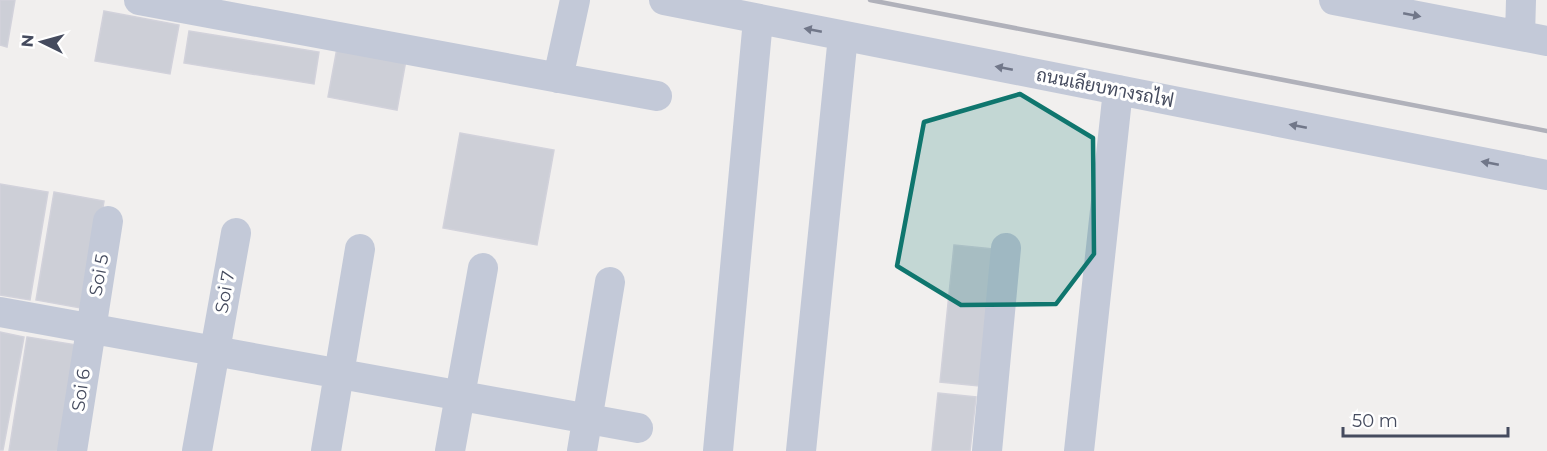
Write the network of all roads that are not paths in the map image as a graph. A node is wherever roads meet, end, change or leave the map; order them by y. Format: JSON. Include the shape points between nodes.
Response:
{"nodes":[{"id":1,"x":139,"y":0,"type":"edge"},
{"id":2,"x":575,"y":0,"type":"edge"},
{"id":3,"x":664,"y":0,"type":"edge"},
{"id":4,"x":1334,"y":0,"type":"edge"},
{"id":5,"x":1521,"y":0,"type":"edge"},
{"id":6,"x":758,"y":20,"type":"junction"},
{"id":7,"x":843,"y":36,"type":"junction"},
{"id":8,"x":1533,"y":39,"type":"edge"},
{"id":9,"x":558,"y":78,"type":"junction"},
{"id":10,"x":1118,"y":90,"type":"junction"},
{"id":11,"x":657,"y":96,"type":"dead end"},
{"id":12,"x":1547,"y":174,"type":"edge"},
{"id":13,"x":108,"y":221,"type":"dead end"},
{"id":14,"x":236,"y":233,"type":"dead end"},
{"id":15,"x":1006,"y":248,"type":"dead end"},
{"id":16,"x":360,"y":249,"type":"dead end"},
{"id":17,"x":483,"y":268,"type":"dead end"},
{"id":18,"x":610,"y":282,"type":"dead end"},
{"id":19,"x":0,"y":312,"type":"edge"},
{"id":20,"x":90,"y":329,"type":"junction"},
{"id":21,"x":215,"y":351,"type":"junction"},
{"id":22,"x":339,"y":374,"type":"junction"},
{"id":23,"x":460,"y":396,"type":"junction"},
{"id":24,"x":587,"y":419,"type":"junction"},
{"id":25,"x":639,"y":428,"type":"dead end"},
{"id":26,"x":72,"y":451,"type":"edge"},
{"id":27,"x":198,"y":451,"type":"edge"},
{"id":28,"x":326,"y":451,"type":"edge"},
{"id":29,"x":450,"y":451,"type":"edge"},
{"id":30,"x":582,"y":451,"type":"edge"},
{"id":31,"x":718,"y":451,"type":"edge"},
{"id":32,"x":801,"y":451,"type":"edge"},
{"id":33,"x":987,"y":451,"type":"edge"},
{"id":34,"x":1079,"y":451,"type":"edge"}],
"edges":[{"from":1,"to":9,"type":"street"},
{"from":2,"to":9,"type":"street"},
{"from":3,"to":6,"type":"street","name":"ถนนเลียบทางรถไฟ"},
{"from":4,"to":8,"type":"street","one_way":true},
{"from":5,"to":8,"type":"street"},
{"from":7,"to":6,"type":"street","name":"ถนนเลียบทางรถไฟ","one_way":true},
{"from":6,"to":31,"type":"street"},
{"from":10,"to":7,"type":"street","name":"ถนนเลียบทางรถไฟ","one_way":true},
{"from":7,"to":32,"type":"street"},
{"from":9,"to":11,"type":"street"},
{"from":12,"to":10,"type":"street","name":"ถนนเลียบทางรถไฟ","one_way":true},
{"from":10,"to":34,"type":"street"},
{"from":13,"to":20,"type":"street","name":"Soi 5"},
{"from":14,"to":21,"type":"street","name":"Soi 7"},
{"from":15,"to":33,"type":"street"},
{"from":16,"to":22,"type":"street"},
{"from":17,"to":23,"type":"street"},
{"from":18,"to":24,"type":"street"},
{"from":19,"to":20,"type":"street"},
{"from":20,"to":21,"type":"street"},
{"from":20,"to":26,"type":"street","name":"Soi 6"},
{"from":21,"to":22,"type":"street"},
{"from":21,"to":27,"type":"street","name":"Soi 7"},
{"from":22,"to":23,"type":"street"},
{"from":22,"to":28,"type":"street"},
{"from":23,"to":24,"type":"street"},
{"from":23,"to":29,"type":"street"},
{"from":24,"to":25,"type":"street"},
{"from":24,"to":30,"type":"street"}]}
